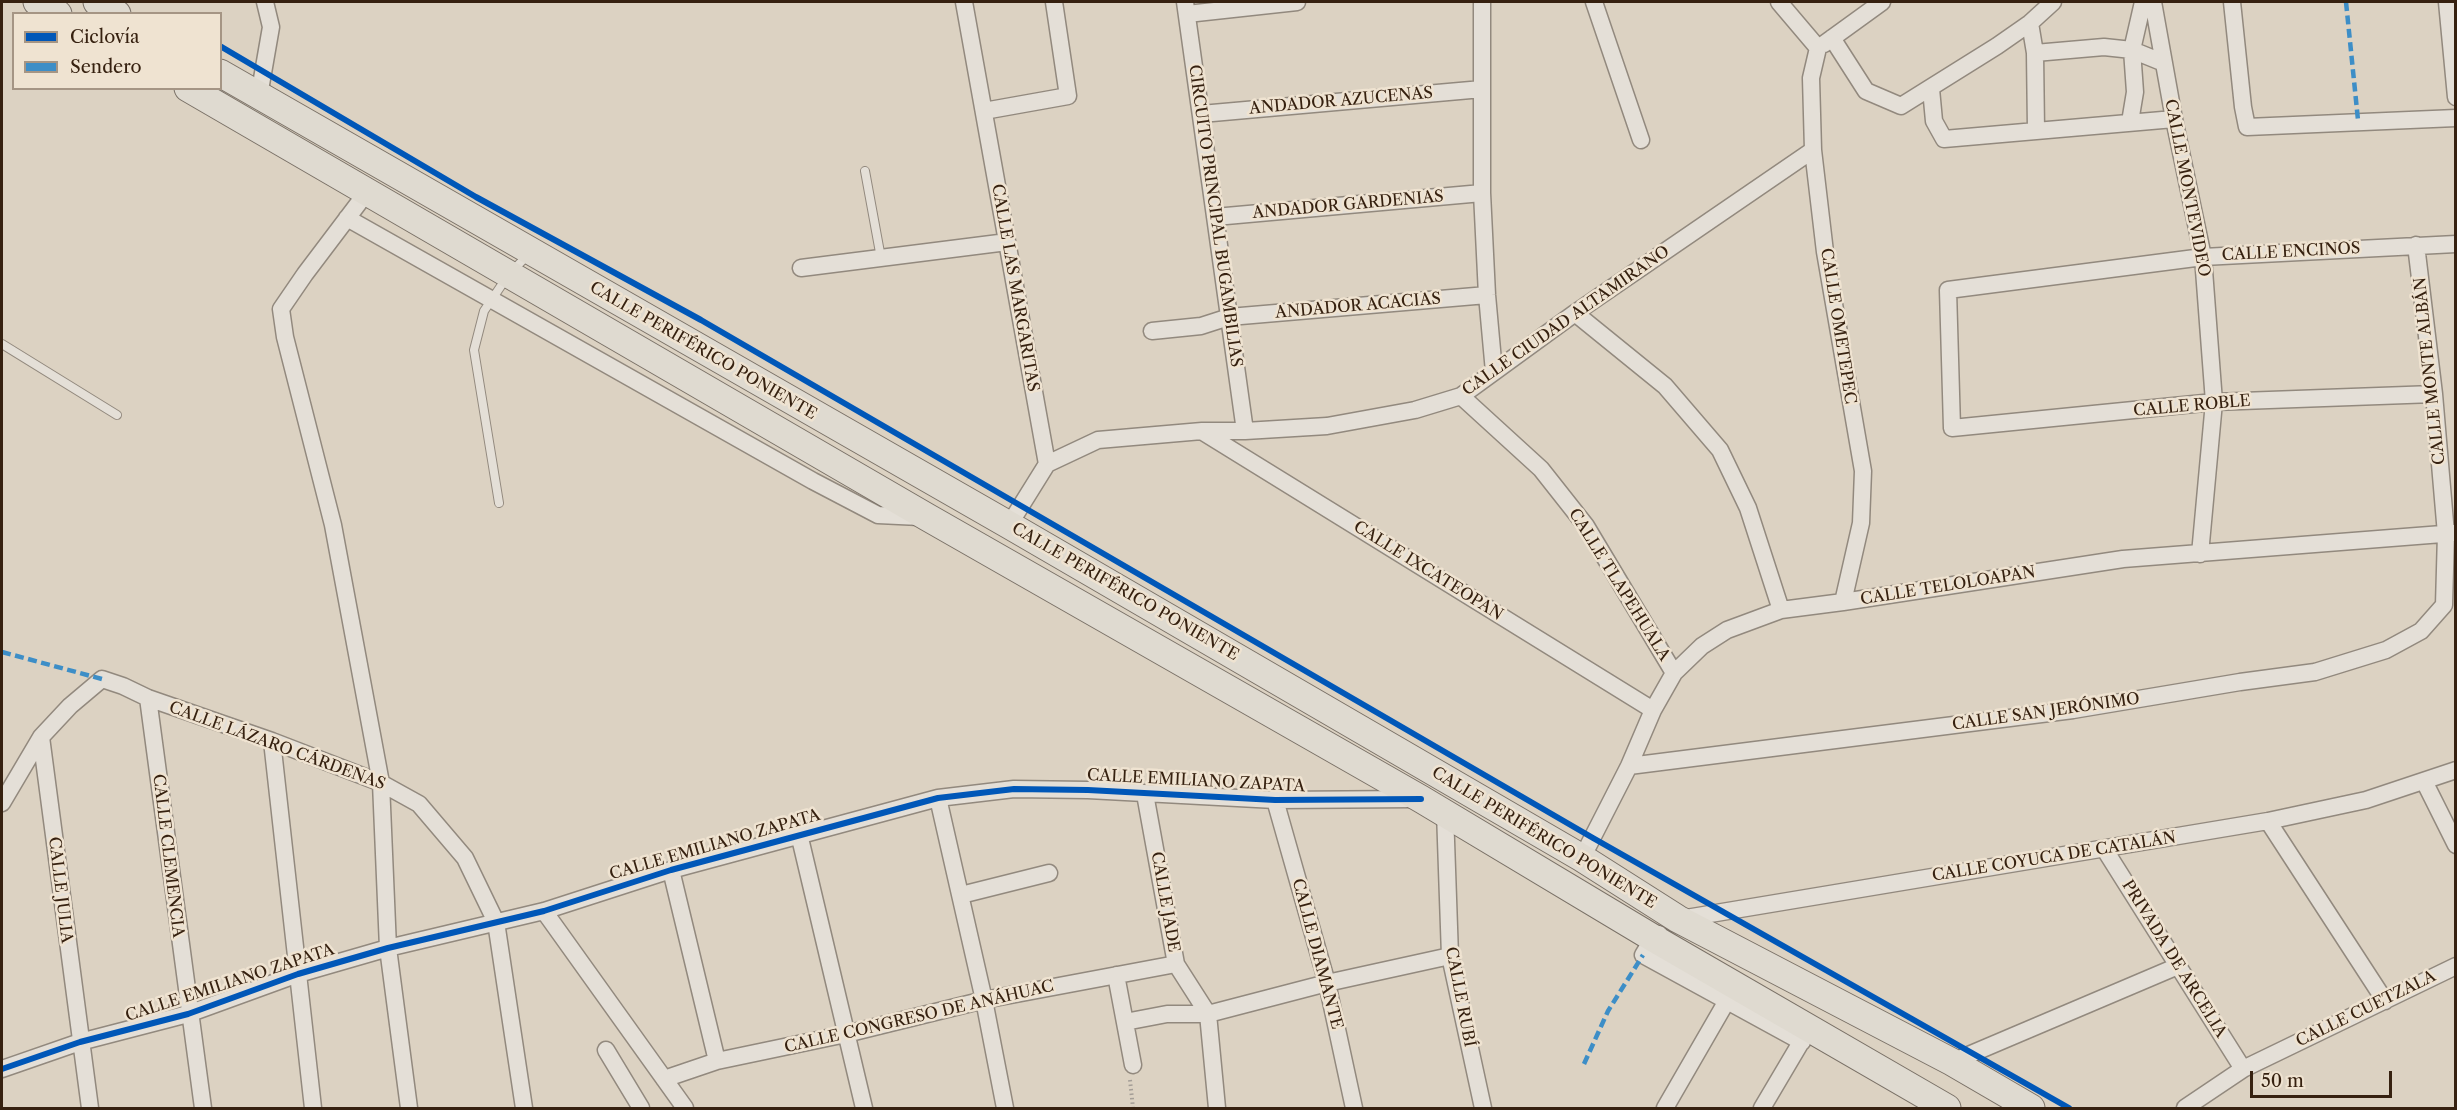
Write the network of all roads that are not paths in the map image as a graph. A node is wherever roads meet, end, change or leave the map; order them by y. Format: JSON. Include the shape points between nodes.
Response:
{"nodes":[{"id":1,"x":38,"y":2,"type":"edge"},
{"id":2,"x":96,"y":2,"type":"edge"},
{"id":3,"x":265,"y":2,"type":"edge"},
{"id":4,"x":964,"y":2,"type":"edge"},
{"id":5,"x":1054,"y":2,"type":"edge"},
{"id":6,"x":1297,"y":2,"type":"edge"},
{"id":7,"x":1482,"y":2,"type":"edge"},
{"id":8,"x":1595,"y":2,"type":"edge"},
{"id":9,"x":1779,"y":2,"type":"edge"},
{"id":10,"x":1882,"y":2,"type":"edge"},
{"id":11,"x":2053,"y":2,"type":"edge"},
{"id":12,"x":2142,"y":2,"type":"edge"},
{"id":13,"x":2153,"y":2,"type":"edge"},
{"id":14,"x":2232,"y":2,"type":"edge"},
{"id":15,"x":2447,"y":2,"type":"edge"},
{"id":16,"x":1186,"y":8,"type":"edge"},
{"id":17,"x":55,"y":12,"type":"edge"},
{"id":18,"x":114,"y":12,"type":"edge"},
{"id":19,"x":2030,"y":23,"type":"junction"},
{"id":20,"x":1825,"y":43,"type":"junction"},
{"id":21,"x":2132,"y":50,"type":"junction"},
{"id":22,"x":2035,"y":53,"type":"junction"},
{"id":23,"x":2164,"y":63,"type":"junction"},
{"id":24,"x":222,"y":74,"type":"edge"},
{"id":25,"x":1482,"y":89,"type":"junction"},
{"id":26,"x":1931,"y":89,"type":"junction"},
{"id":27,"x":191,"y":90,"type":"edge"},
{"id":28,"x":259,"y":96,"type":"junction"},
{"id":29,"x":2456,"y":97,"type":"edge"},
{"id":30,"x":984,"y":111,"type":"junction"},
{"id":31,"x":1201,"y":114,"type":"junction"},
{"id":32,"x":2456,"y":117,"type":"edge"},
{"id":33,"x":2174,"y":118,"type":"junction"},
{"id":34,"x":2130,"y":122,"type":"junction"},
{"id":35,"x":2036,"y":130,"type":"junction"},
{"id":36,"x":1641,"y":140,"type":"dead end"},
{"id":37,"x":1813,"y":150,"type":"junction"},
{"id":38,"x":865,"y":171,"type":"dead end"},
{"id":39,"x":367,"y":192,"type":"junction"},
{"id":40,"x":1482,"y":193,"type":"junction"},
{"id":41,"x":1215,"y":217,"type":"junction"},
{"id":42,"x":347,"y":218,"type":"junction"},
{"id":43,"x":1007,"y":242,"type":"junction"},
{"id":44,"x":2456,"y":244,"type":"edge"},
{"id":45,"x":2416,"y":245,"type":"junction"},
{"id":46,"x":531,"y":253,"type":"junction"},
{"id":47,"x":2203,"y":257,"type":"junction"},
{"id":48,"x":881,"y":258,"type":"junction"},
{"id":49,"x":801,"y":268,"type":"dead end"},
{"id":50,"x":509,"y":274,"type":"junction"},
{"id":51,"x":1487,"y":295,"type":"junction"},
{"id":52,"x":491,"y":299,"type":"junction"},
{"id":53,"x":1575,"y":313,"type":"junction"},
{"id":54,"x":1229,"y":317,"type":"junction"},
{"id":55,"x":1152,"y":331,"type":"dead end"},
{"id":56,"x":2,"y":344,"type":"edge"},
{"id":57,"x":1494,"y":372,"type":"junction"},
{"id":58,"x":2433,"y":394,"type":"junction"},
{"id":59,"x":1461,"y":396,"type":"junction"},
{"id":60,"x":2214,"y":402,"type":"junction"},
{"id":61,"x":117,"y":415,"type":"dead end"},
{"id":62,"x":1952,"y":428,"type":"joint"},
{"id":63,"x":1202,"y":431,"type":"junction"},
{"id":64,"x":1245,"y":431,"type":"junction"},
{"id":65,"x":1047,"y":464,"type":"junction"},
{"id":66,"x":499,"y":503,"type":"dead end"},
{"id":67,"x":927,"y":517,"type":"junction"},
{"id":68,"x":1009,"y":525,"type":"junction"},
{"id":69,"x":2451,"y":533,"type":"edge"},
{"id":70,"x":2200,"y":554,"type":"junction"},
{"id":71,"x":1843,"y":603,"type":"junction"},
{"id":72,"x":1781,"y":610,"type":"junction"},
{"id":73,"x":1674,"y":673,"type":"junction"},
{"id":74,"x":148,"y":699,"type":"junction"},
{"id":75,"x":1653,"y":710,"type":"junction"},
{"id":76,"x":41,"y":737,"type":"junction"},
{"id":77,"x":272,"y":741,"type":"junction"},
{"id":78,"x":1629,"y":766,"type":"junction"},
{"id":79,"x":2456,"y":770,"type":"edge"},
{"id":80,"x":2424,"y":781,"type":"junction"},
{"id":81,"x":381,"y":783,"type":"junction"},
{"id":82,"x":1145,"y":794,"type":"junction"},
{"id":83,"x":938,"y":798,"type":"junction"},
{"id":84,"x":1421,"y":798,"type":"junction"},
{"id":85,"x":1275,"y":801,"type":"junction"},
{"id":86,"x":2,"y":803,"type":"edge"},
{"id":87,"x":1444,"y":812,"type":"junction"},
{"id":88,"x":2268,"y":821,"type":"junction"},
{"id":89,"x":798,"y":834,"type":"junction"},
{"id":90,"x":2456,"y":845,"type":"edge"},
{"id":91,"x":2105,"y":850,"type":"junction"},
{"id":92,"x":1582,"y":858,"type":"junction"},
{"id":93,"x":671,"y":870,"type":"junction"},
{"id":94,"x":1049,"y":873,"type":"dead end"},
{"id":95,"x":961,"y":896,"type":"junction"},
{"id":96,"x":544,"y":911,"type":"junction"},
{"id":97,"x":1678,"y":919,"type":"junction"},
{"id":98,"x":496,"y":922,"type":"junction"},
{"id":99,"x":1653,"y":938,"type":"junction"},
{"id":100,"x":388,"y":948,"type":"junction"},
{"id":101,"x":1450,"y":956,"type":"junction"},
{"id":102,"x":1176,"y":964,"type":"junction"},
{"id":103,"x":2178,"y":966,"type":"junction"},
{"id":104,"x":2456,"y":966,"type":"edge"},
{"id":105,"x":298,"y":974,"type":"junction"},
{"id":106,"x":1116,"y":975,"type":"junction"},
{"id":107,"x":1327,"y":983,"type":"junction"},
{"id":108,"x":1731,"y":993,"type":"junction"},
{"id":109,"x":984,"y":1000,"type":"junction"},
{"id":110,"x":2385,"y":1001,"type":"junction"},
{"id":111,"x":188,"y":1014,"type":"junction"},
{"id":112,"x":1208,"y":1014,"type":"junction"},
{"id":113,"x":1125,"y":1022,"type":"junction"},
{"id":114,"x":846,"y":1034,"type":"junction"},
{"id":115,"x":1806,"y":1035,"type":"junction"},
{"id":116,"x":80,"y":1042,"type":"junction"},
{"id":117,"x":606,"y":1050,"type":"dead end"},
{"id":118,"x":717,"y":1060,"type":"junction"},
{"id":119,"x":1952,"y":1062,"type":"junction"},
{"id":120,"x":1133,"y":1065,"type":"road end"},
{"id":121,"x":2,"y":1069,"type":"edge"},
{"id":122,"x":2243,"y":1069,"type":"junction"},
{"id":123,"x":664,"y":1079,"type":"junction"},
{"id":124,"x":90,"y":1108,"type":"edge"},
{"id":125,"x":203,"y":1108,"type":"edge"},
{"id":126,"x":314,"y":1108,"type":"edge"},
{"id":127,"x":409,"y":1108,"type":"edge"},
{"id":128,"x":524,"y":1108,"type":"edge"},
{"id":129,"x":641,"y":1108,"type":"edge"},
{"id":130,"x":685,"y":1108,"type":"edge"},
{"id":131,"x":864,"y":1108,"type":"edge"},
{"id":132,"x":1005,"y":1108,"type":"edge"},
{"id":133,"x":1217,"y":1108,"type":"edge"},
{"id":134,"x":1354,"y":1108,"type":"edge"},
{"id":135,"x":1483,"y":1108,"type":"edge"},
{"id":136,"x":1665,"y":1108,"type":"edge"},
{"id":137,"x":1762,"y":1108,"type":"edge"},
{"id":138,"x":1947,"y":1108,"type":"edge"},
{"id":139,"x":2031,"y":1108,"type":"edge"},
{"id":140,"x":2185,"y":1108,"type":"edge"}],
"edges":[{"from":1,"to":17,"type":"main road"},
{"from":2,"to":18,"type":"main road"},
{"from":3,"to":28,"type":"street","via":[[271,27]]},
{"from":4,"to":30,"type":"street","name":"CALLE LAS MARGARITAS"},
{"from":5,"to":30,"type":"street","via":[[1068,96]]},
{"from":6,"to":16,"type":"street"},
{"from":7,"to":25,"type":"street"},
{"from":8,"to":36,"type":"street"},
{"from":9,"to":20,"type":"street"},
{"from":10,"to":20,"type":"street"},
{"from":11,"to":19,"type":"street"},
{"from":12,"to":21,"type":"street"},
{"from":13,"to":23,"type":"street","name":"CALLE MONTEVIDEO"},
{"from":14,"to":32,"type":"street","via":[[2247,127]]},
{"from":15,"to":29,"type":"street"},
{"from":16,"to":31,"type":"street","name":"CIRCUITO PRINCIPAL BUGAMBILIAS"},
{"from":19,"to":22,"type":"street"},
{"from":19,"to":26,"type":"street"},
{"from":20,"to":26,"type":"street","via":[[1866,91],[1900,106]]},
{"from":20,"to":37,"type":"street","name":"CALLE OMETEPEC","via":[[1811,78]]},
{"from":21,"to":22,"type":"street","via":[[2104,47]]},
{"from":21,"to":23,"type":"street"},
{"from":21,"to":34,"type":"street","via":[[2135,92]]},
{"from":22,"to":35,"type":"street"},
{"from":23,"to":33,"type":"street","name":"CALLE MONTEVIDEO"},
{"from":24,"to":28,"type":"main road","name":"CALLE PERIFÉRICO PONIENTE"},
{"from":25,"to":31,"type":"street","name":"ANDADOR AZUCENAS"},
{"from":25,"to":40,"type":"street"},
{"from":26,"to":35,"type":"street","via":[[1934,121],[1944,139]]},
{"from":27,"to":39,"type":"main road","name":"CALLE PERIFÉRICO PONIENTE"},
{"from":28,"to":46,"type":"main road","name":"CALLE PERIFÉRICO PONIENTE"},
{"from":30,"to":43,"type":"street","name":"CALLE LAS MARGARITAS"},
{"from":31,"to":41,"type":"street","name":"CIRCUITO PRINCIPAL BUGAMBILIAS"},
{"from":33,"to":34,"type":"street"},
{"from":33,"to":47,"type":"street","name":"CALLE MONTEVIDEO"},
{"from":34,"to":35,"type":"street"},
{"from":37,"to":53,"type":"street","name":"CALLE CIUDAD ALTAMIRANO"},
{"from":37,"to":71,"type":"street","name":"CALLE OMETEPEC","via":[[1827,263],[1863,471],[1861,523]]},
{"from":38,"to":48,"type":"lane"},
{"from":39,"to":42,"type":"street"},
{"from":39,"to":50,"type":"main road","name":"CALLE PERIFÉRICO PONIENTE"},
{"from":40,"to":41,"type":"street","name":"ANDADOR GARDENIAS"},
{"from":40,"to":51,"type":"street"},
{"from":41,"to":54,"type":"street","name":"CIRCUITO PRINCIPAL BUGAMBILIAS"},
{"from":42,"to":52,"type":"street"},
{"from":42,"to":81,"type":"street","via":[[281,309],[333,525]]},
{"from":43,"to":48,"type":"street"},
{"from":43,"to":65,"type":"street","name":"CALLE LAS MARGARITAS"},
{"from":44,"to":45,"type":"street","name":"CALLE ENCINOS"},
{"from":45,"to":47,"type":"street","name":"CALLE ENCINOS"},
{"from":45,"to":58,"type":"street","name":"CALLE MONTE ALBÁN"},
{"from":46,"to":50,"type":"lane"},
{"from":46,"to":68,"type":"main road","name":"CALLE PERIFÉRICO PONIENTE"},
{"from":47,"to":60,"type":"street","name":"CALLE MONTEVIDEO"},
{"from":47,"to":62,"type":"street","name":"CALLE ENCINOS","via":[[1948,290]]},
{"from":48,"to":49,"type":"street"},
{"from":50,"to":52,"type":"lane"},
{"from":50,"to":67,"type":"main road","name":"CALLE PERIFÉRICO PONIENTE"},
{"from":51,"to":54,"type":"street","name":"ANDADOR ACACIAS"},
{"from":51,"to":57,"type":"street"},
{"from":52,"to":66,"type":"lane","via":[[474,350]]},
{"from":52,"to":67,"type":"street","via":[[878,515]]},
{"from":53,"to":57,"type":"street","name":"CALLE CIUDAD ALTAMIRANO"},
{"from":53,"to":72,"type":"street","via":[[1665,386],[1720,450],[1748,508]]},
{"from":54,"to":55,"type":"street","name":"ANDADOR ACACIAS","via":[[1201,326]]},
{"from":54,"to":64,"type":"street","name":"CIRCUITO PRINCIPAL BUGAMBILIAS"},
{"from":56,"to":61,"type":"lane"},
{"from":57,"to":59,"type":"street","name":"CALLE CIUDAD ALTAMIRANO"},
{"from":58,"to":60,"type":"street","name":"CALLE ROBLE"},
{"from":58,"to":69,"type":"street","name":"CALLE MONTE ALBÁN"},
{"from":59,"to":64,"type":"street","name":"CALLE CIUDAD ALTAMIRANO","via":[[1415,410],[1327,426]]},
{"from":59,"to":73,"type":"street","name":"CALLE TLAPEHUALA","via":[[1541,469],[1586,526]]},
{"from":60,"to":62,"type":"street","name":"CALLE ROBLE"},
{"from":60,"to":70,"type":"street","name":"CALLE MONTEVIDEO"},
{"from":63,"to":64,"type":"street","name":"CALLE CIUDAD ALTAMIRANO"},
{"from":63,"to":65,"type":"street","name":"CALLE CIUDAD ALTAMIRANO","via":[[1098,440]]},
{"from":63,"to":75,"type":"street","name":"CALLE IXCATEOPAN"},
{"from":65,"to":68,"type":"street"},
{"from":67,"to":84,"type":"main road","name":"CALLE PERIFÉRICO PONIENTE"},
{"from":68,"to":92,"type":"main road","name":"CALLE PERIFÉRICO PONIENTE"},
{"from":69,"to":70,"type":"street","name":"CALLE TELOLOAPAN"},
{"from":69,"to":78,"type":"street","name":"CALLE SAN JERÓNIMO","via":[[2444,605],[2421,631],[2386,650],[2315,672],[2073,710]]},
{"from":70,"to":71,"type":"street","name":"CALLE TELOLOAPAN","via":[[2123,559]]},
{"from":71,"to":72,"type":"street","name":"CALLE TELOLOAPAN"},
{"from":72,"to":73,"type":"street","name":"CALLE TELOLOAPAN","via":[[1727,630],[1702,646]]},
{"from":73,"to":75,"type":"street","name":"CALLE TELOLOAPAN"},
{"from":74,"to":76,"type":"street","name":"CALLE LÁZARO CÁRDENAS","via":[[102,679]]},
{"from":74,"to":77,"type":"street","name":"CALLE LÁZARO CÁRDENAS"},
{"from":74,"to":111,"type":"street","name":"CALLE CLEMENCIA"},
{"from":75,"to":78,"type":"street","name":"CALLE TELOLOAPAN"},
{"from":76,"to":86,"type":"street"},
{"from":76,"to":116,"type":"street","name":"CALLE JULIA"},
{"from":77,"to":81,"type":"street","name":"CALLE LÁZARO CÁRDENAS"},
{"from":77,"to":105,"type":"street"},
{"from":78,"to":92,"type":"street","name":"CALLE TELOLOAPAN"},
{"from":79,"to":80,"type":"street","name":"CALLE COYUCA DE CATALÁN"},
{"from":80,"to":88,"type":"street","name":"CALLE COYUCA DE CATALÁN","via":[[2366,800]]},
{"from":80,"to":90,"type":"street"},
{"from":81,"to":98,"type":"street","name":"CALLE LÁZARO CÁRDENAS","via":[[419,804],[465,858]]},
{"from":81,"to":100,"type":"street"},
{"from":82,"to":83,"type":"street","name":"CALLE EMILIANO ZAPATA","via":[[1014,789]]},
{"from":82,"to":85,"type":"street","name":"CALLE EMILIANO ZAPATA"},
{"from":82,"to":102,"type":"street","name":"CALLE JADE"},
{"from":83,"to":89,"type":"street","name":"CALLE EMILIANO ZAPATA"},
{"from":83,"to":95,"type":"street"},
{"from":84,"to":85,"type":"street","name":"CALLE EMILIANO ZAPATA"},
{"from":84,"to":87,"type":"main road","name":"CALLE PERIFÉRICO PONIENTE"},
{"from":85,"to":107,"type":"street","name":"CALLE DIAMANTE"},
{"from":87,"to":99,"type":"main road","name":"CALLE PERIFÉRICO PONIENTE"},
{"from":87,"to":101,"type":"street","name":"CALLE RUBÍ"},
{"from":88,"to":91,"type":"street","name":"CALLE COYUCA DE CATALÁN"},
{"from":88,"to":110,"type":"street"},
{"from":89,"to":93,"type":"street","name":"CALLE EMILIANO ZAPATA"},
{"from":89,"to":114,"type":"street"},
{"from":91,"to":97,"type":"street","name":"CALLE COYUCA DE CATALÁN"},
{"from":91,"to":103,"type":"street","name":"PRIVADA DE ARCELIA"},
{"from":92,"to":97,"type":"main road","name":"CALLE PERIFÉRICO PONIENTE"},
{"from":93,"to":96,"type":"street","name":"CALLE EMILIANO ZAPATA"},
{"from":93,"to":118,"type":"street"},
{"from":94,"to":95,"type":"street"},
{"from":95,"to":109,"type":"street"},
{"from":96,"to":98,"type":"street","name":"CALLE EMILIANO ZAPATA"},
{"from":96,"to":123,"type":"street"},
{"from":97,"to":99,"type":"street","name":"CALLE COYUCA DE CATALÁN"},
{"from":97,"to":119,"type":"main road","name":"CALLE PERIFÉRICO PONIENTE"},
{"from":98,"to":100,"type":"street","name":"CALLE EMILIANO ZAPATA"},
{"from":98,"to":128,"type":"street","name":"CALLE LÁZARO CÁRDENAS"},
{"from":99,"to":108,"type":"main road","name":"CALLE PERIFÉRICO PONIENTE"},
{"from":100,"to":105,"type":"street","name":"CALLE EMILIANO ZAPATA"},
{"from":100,"to":127,"type":"street"},
{"from":101,"to":107,"type":"street"},
{"from":101,"to":135,"type":"street","name":"CALLE RUBÍ"},
{"from":102,"to":106,"type":"street","name":"CALLE CONGRESO DE ANÁHUAC"},
{"from":102,"to":112,"type":"street","name":"CALLE JADE"},
{"from":103,"to":119,"type":"street"},
{"from":103,"to":122,"type":"street","name":"PRIVADA DE ARCELIA"},
{"from":104,"to":110,"type":"street","name":"CALLE CUETZALA"},
{"from":105,"to":111,"type":"street","name":"CALLE EMILIANO ZAPATA"},
{"from":105,"to":126,"type":"street"},
{"from":106,"to":109,"type":"street","name":"CALLE CONGRESO DE ANÁHUAC"},
{"from":106,"to":113,"type":"street"},
{"from":107,"to":112,"type":"street"},
{"from":107,"to":134,"type":"street","name":"CALLE DIAMANTE"},
{"from":108,"to":115,"type":"main road","name":"CALLE PERIFÉRICO PONIENTE"},
{"from":108,"to":136,"type":"street"},
{"from":109,"to":114,"type":"street","name":"CALLE CONGRESO DE ANÁHUAC"},
{"from":109,"to":132,"type":"street"},
{"from":110,"to":122,"type":"street","name":"CALLE CUETZALA"},
{"from":111,"to":116,"type":"street","name":"CALLE EMILIANO ZAPATA"},
{"from":111,"to":125,"type":"street","name":"CALLE CLEMENCIA"},
{"from":112,"to":113,"type":"street","via":[[1167,1014]]},
{"from":112,"to":133,"type":"street","name":"CALLE JADE"},
{"from":113,"to":120,"type":"street"},
{"from":114,"to":118,"type":"street","name":"CALLE CONGRESO DE ANÁHUAC"},
{"from":114,"to":131,"type":"street"},
{"from":115,"to":137,"type":"street"},
{"from":115,"to":138,"type":"main road","name":"CALLE PERIFÉRICO PONIENTE"},
{"from":116,"to":121,"type":"street","name":"CALLE EMILIANO ZAPATA"},
{"from":116,"to":124,"type":"street","name":"CALLE JULIA"},
{"from":117,"to":129,"type":"street"},
{"from":118,"to":123,"type":"street","name":"CALLE CONGRESO DE ANÁHUAC"},
{"from":119,"to":139,"type":"main road","name":"CALLE PERIFÉRICO PONIENTE"},
{"from":122,"to":140,"type":"street","name":"CALLE CUETZALA"},
{"from":123,"to":130,"type":"street"}]}
